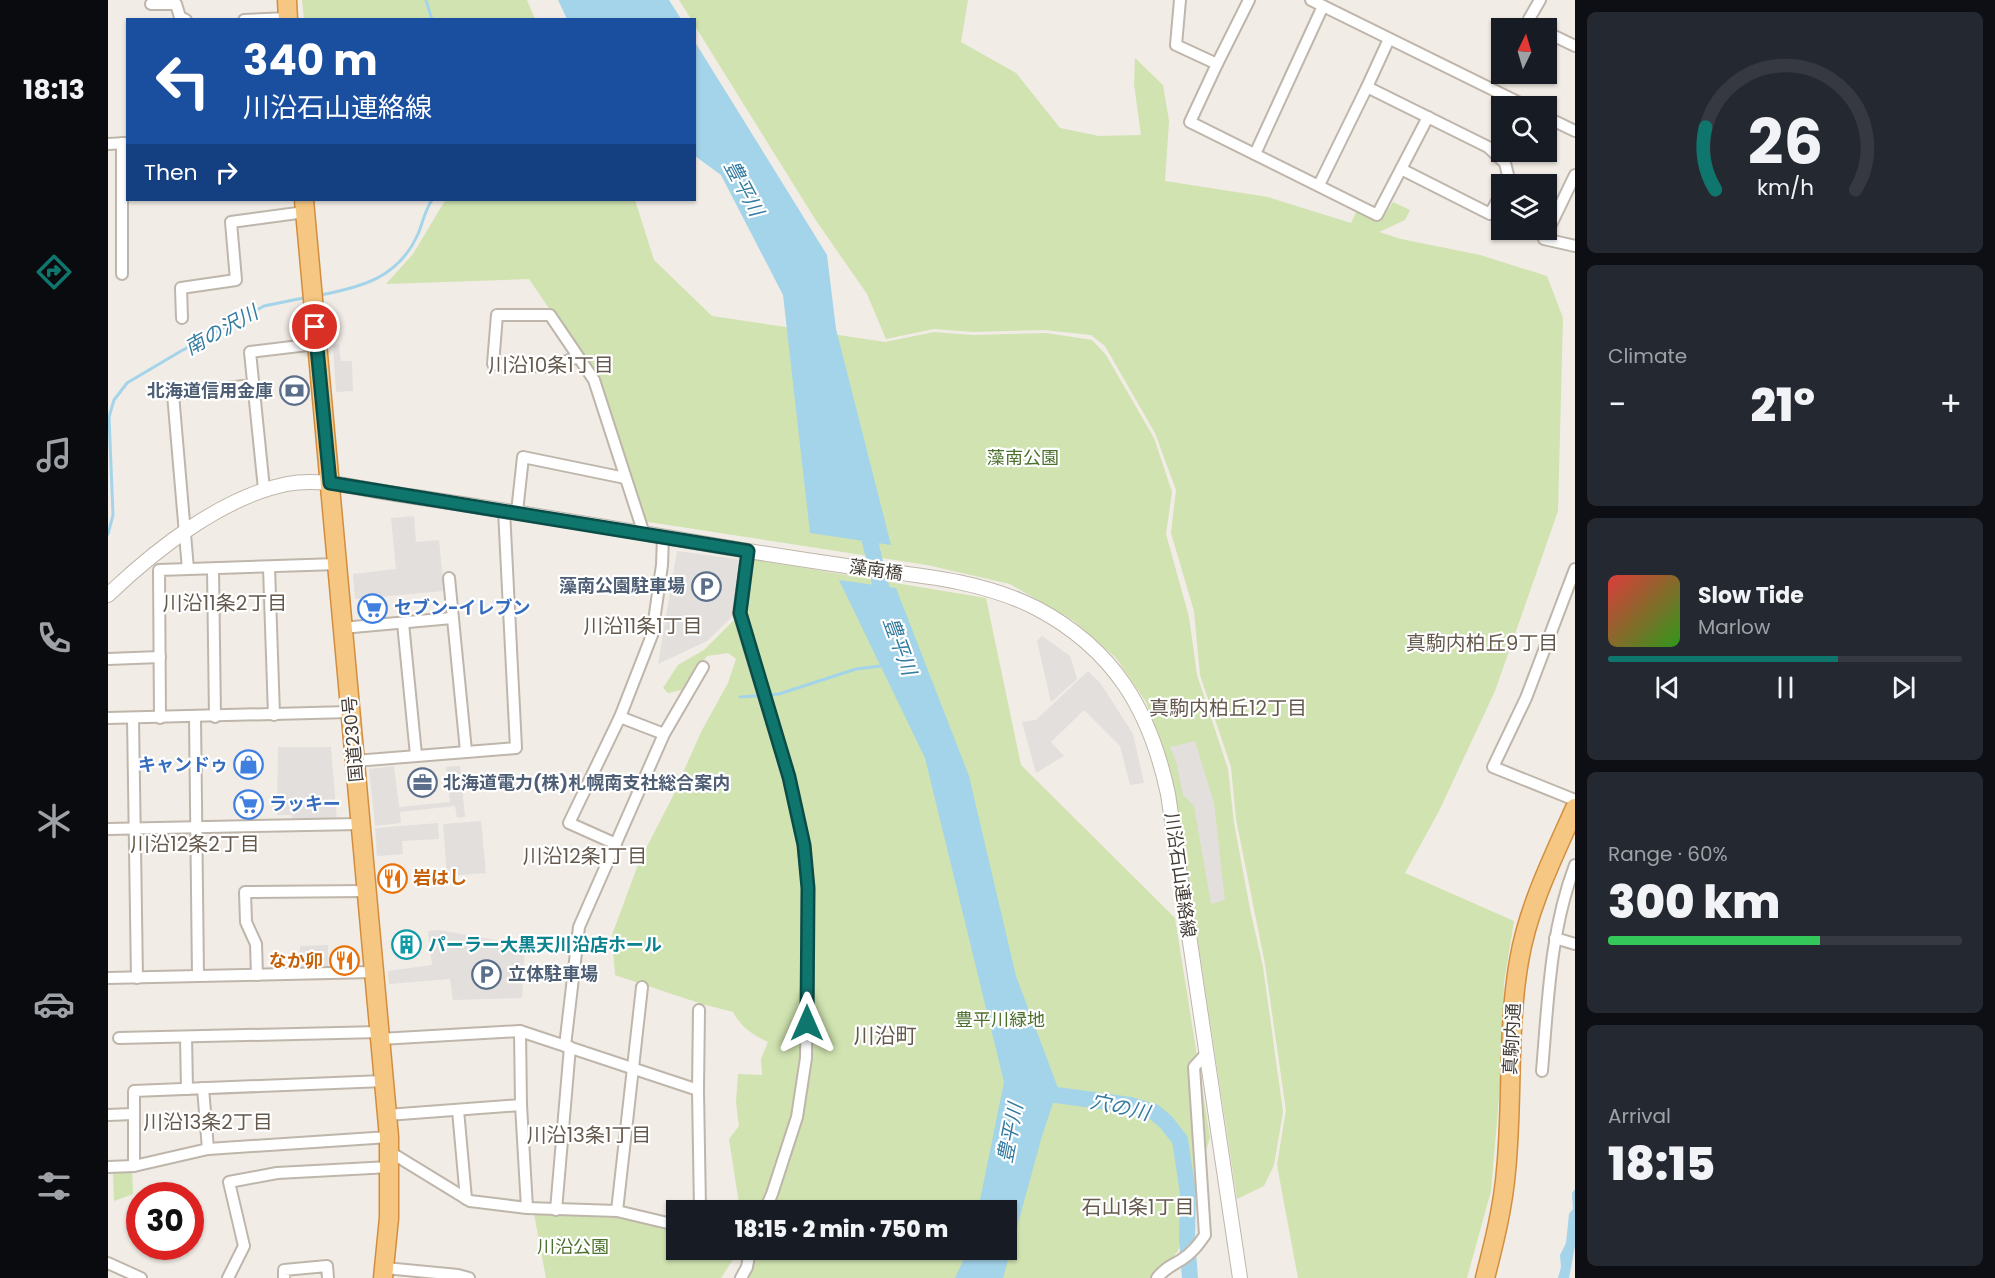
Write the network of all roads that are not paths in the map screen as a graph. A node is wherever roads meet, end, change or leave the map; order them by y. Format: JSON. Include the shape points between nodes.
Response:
{"nodes":[{"id":1,"x":287,"y":0,"type":"edge"},
{"id":2,"x":1180,"y":0,"type":"edge"},
{"id":3,"x":1249,"y":0,"type":"edge"},
{"id":4,"x":1311,"y":0,"type":"edge"},
{"id":5,"x":1540,"y":0,"type":"edge"},
{"id":6,"x":152,"y":4,"type":"dead end"},
{"id":7,"x":1323,"y":6,"type":"junction"},
{"id":8,"x":182,"y":18,"type":"edge"},
{"id":9,"x":288,"y":18,"type":"edge"},
{"id":10,"x":1530,"y":18,"type":"edge"},
{"id":11,"x":1557,"y":37,"type":"edge"},
{"id":12,"x":1389,"y":39,"type":"junction"},
{"id":13,"x":1575,"y":46,"type":"edge"},
{"id":14,"x":1217,"y":64,"type":"junction"},
{"id":15,"x":1367,"y":87,"type":"junction"},
{"id":16,"x":1506,"y":96,"type":"edge"},
{"id":17,"x":1428,"y":117,"type":"junction"},
{"id":18,"x":1557,"y":122,"type":"edge"},
{"id":19,"x":1575,"y":131,"type":"edge"},
{"id":20,"x":125,"y":143,"type":"edge"},
{"id":21,"x":108,"y":144,"type":"edge"},
{"id":22,"x":1256,"y":154,"type":"junction"},
{"id":23,"x":1401,"y":169,"type":"junction"},
{"id":24,"x":1508,"y":174,"type":"edge"},
{"id":25,"x":1575,"y":175,"type":"edge"},
{"id":26,"x":1319,"y":185,"type":"junction"},
{"id":27,"x":304,"y":206,"type":"edge"},
{"id":28,"x":1491,"y":212,"type":"edge"},
{"id":29,"x":1575,"y":246,"type":"edge"},
{"id":30,"x":122,"y":274,"type":"dead end"},
{"id":31,"x":182,"y":318,"type":"dead end"},
{"id":32,"x":316,"y":344,"type":"junction"},
{"id":33,"x":578,"y":357,"type":"junction"},
{"id":34,"x":253,"y":385,"type":"junction"},
{"id":35,"x":626,"y":478,"type":"junction"},
{"id":36,"x":330,"y":483,"type":"junction"},
{"id":37,"x":264,"y":489,"type":"junction"},
{"id":38,"x":510,"y":511,"type":"junction"},
{"id":39,"x":183,"y":532,"type":"junction"},
{"id":40,"x":644,"y":534,"type":"junction"},
{"id":41,"x":663,"y":537,"type":"junction"},
{"id":42,"x":748,"y":551,"type":"junction"},
{"id":43,"x":337,"y":564,"type":"junction"},
{"id":44,"x":269,"y":567,"type":"junction"},
{"id":45,"x":213,"y":568,"type":"junction"},
{"id":46,"x":188,"y":569,"type":"junction"},
{"id":47,"x":1575,"y":569,"type":"edge"},
{"id":48,"x":449,"y":578,"type":"dead end"},
{"id":49,"x":952,"y":581,"type":"joint"},
{"id":50,"x":108,"y":595,"type":"edge"},
{"id":51,"x":452,"y":618,"type":"junction"},
{"id":52,"x":403,"y":623,"type":"junction"},
{"id":53,"x":342,"y":628,"type":"junction"},
{"id":54,"x":159,"y":657,"type":"junction"},
{"id":55,"x":108,"y":659,"type":"edge"},
{"id":56,"x":703,"y":667,"type":"dead end"},
{"id":57,"x":350,"y":712,"type":"junction"},
{"id":58,"x":274,"y":715,"type":"junction"},
{"id":59,"x":195,"y":717,"type":"junction"},
{"id":60,"x":215,"y":717,"type":"junction"},
{"id":61,"x":621,"y":717,"type":"junction"},
{"id":62,"x":108,"y":718,"type":"edge"},
{"id":63,"x":133,"y":718,"type":"junction"},
{"id":64,"x":160,"y":718,"type":"junction"},
{"id":65,"x":664,"y":735,"type":"junction"},
{"id":66,"x":466,"y":751,"type":"junction"},
{"id":67,"x":416,"y":755,"type":"junction"},
{"id":68,"x":355,"y":761,"type":"junction"},
{"id":69,"x":1575,"y":800,"type":"edge"},
{"id":70,"x":1575,"y":808,"type":"edge"},
{"id":71,"x":360,"y":825,"type":"junction"},
{"id":72,"x":196,"y":827,"type":"junction"},
{"id":73,"x":135,"y":828,"type":"junction"},
{"id":74,"x":108,"y":829,"type":"edge"},
{"id":75,"x":616,"y":844,"type":"junction"},
{"id":76,"x":1575,"y":865,"type":"edge"},
{"id":77,"x":366,"y":891,"type":"junction"},
{"id":78,"x":1555,"y":938,"type":"junction"},
{"id":79,"x":1575,"y":944,"type":"edge"},
{"id":80,"x":373,"y":972,"type":"junction"},
{"id":81,"x":257,"y":975,"type":"junction"},
{"id":82,"x":198,"y":976,"type":"junction"},
{"id":83,"x":108,"y":978,"type":"edge"},
{"id":84,"x":136,"y":978,"type":"junction"},
{"id":85,"x":642,"y":987,"type":"dead end"},
{"id":86,"x":699,"y":1010,"type":"dead end"},
{"id":87,"x":520,"y":1031,"type":"junction"},
{"id":88,"x":380,"y":1036,"type":"junction"},
{"id":89,"x":186,"y":1037,"type":"junction"},
{"id":90,"x":119,"y":1038,"type":"dead end"},
{"id":91,"x":567,"y":1047,"type":"junction"},
{"id":92,"x":1206,"y":1054,"type":"junction"},
{"id":93,"x":634,"y":1068,"type":"junction"},
{"id":94,"x":1542,"y":1071,"type":"dead end"},
{"id":95,"x":384,"y":1081,"type":"junction"},
{"id":96,"x":203,"y":1088,"type":"junction"},
{"id":97,"x":187,"y":1089,"type":"junction"},
{"id":98,"x":698,"y":1090,"type":"junction"},
{"id":99,"x":521,"y":1105,"type":"junction"},
{"id":100,"x":458,"y":1110,"type":"junction"},
{"id":101,"x":108,"y":1114,"type":"edge"},
{"id":102,"x":133,"y":1114,"type":"junction"},
{"id":103,"x":387,"y":1115,"type":"junction"},
{"id":104,"x":208,"y":1149,"type":"junction"},
{"id":105,"x":390,"y":1152,"type":"junction"},
{"id":106,"x":134,"y":1166,"type":"junction"},
{"id":107,"x":108,"y":1167,"type":"edge"},
{"id":108,"x":466,"y":1199,"type":"junction"},
{"id":109,"x":699,"y":1200,"type":"edge"},
{"id":110,"x":769,"y":1200,"type":"edge"},
{"id":111,"x":527,"y":1208,"type":"junction"},
{"id":112,"x":556,"y":1210,"type":"junction"},
{"id":113,"x":617,"y":1211,"type":"junction"},
{"id":114,"x":666,"y":1222,"type":"edge"},
{"id":115,"x":748,"y":1260,"type":"edge"},
{"id":116,"x":108,"y":1263,"type":"edge"},
{"id":117,"x":384,"y":1273,"type":"edge"},
{"id":118,"x":1162,"y":1275,"type":"edge"},
{"id":119,"x":141,"y":1278,"type":"edge"},
{"id":120,"x":228,"y":1278,"type":"edge"},
{"id":121,"x":284,"y":1278,"type":"edge"},
{"id":122,"x":328,"y":1278,"type":"edge"},
{"id":123,"x":469,"y":1278,"type":"edge"},
{"id":124,"x":741,"y":1278,"type":"edge"},
{"id":125,"x":1240,"y":1278,"type":"edge"},
{"id":126,"x":1485,"y":1278,"type":"edge"}],
"edges":[{"from":1,"to":9,"type":"highway"},
{"from":2,"to":14,"type":"street","via":[[1176,45]]},
{"from":3,"to":14,"type":"street"},
{"from":4,"to":7,"type":"street"},
{"from":5,"to":10,"type":"street"},
{"from":6,"to":8,"type":"street","via":[[176,4]]},
{"from":7,"to":12,"type":"street"},
{"from":7,"to":22,"type":"street"},
{"from":11,"to":13,"type":"street"},
{"from":12,"to":15,"type":"street"},
{"from":12,"to":16,"type":"street"},
{"from":14,"to":22,"type":"street","via":[[1190,122]]},
{"from":15,"to":17,"type":"street"},
{"from":15,"to":26,"type":"street"},
{"from":17,"to":23,"type":"street"},
{"from":17,"to":24,"type":"street","via":[[1488,147],[1505,164]]},
{"from":18,"to":19,"type":"street"},
{"from":20,"to":21,"type":"street"},
{"from":20,"to":30,"type":"street"},
{"from":22,"to":26,"type":"street"},
{"from":23,"to":26,"type":"street","via":[[1377,215]]},
{"from":23,"to":28,"type":"street"},
{"from":25,"to":29,"type":"street","via":[[1544,239]]},
{"from":27,"to":31,"type":"street","via":[[231,222],[236,280],[181,288]]},
{"from":27,"to":32,"type":"highway","name":"国道230号"},
{"from":32,"to":34,"type":"street","via":[[250,352]]},
{"from":32,"to":36,"type":"highway","name":"国道230号"},
{"from":33,"to":33,"type":"street","via":[[549,367],[493,364],[497,315],[550,315]]},
{"from":33,"to":35,"type":"street","via":[[594,380]]},
{"from":34,"to":37,"type":"street"},
{"from":34,"to":39,"type":"street","via":[[172,394]]},
{"from":35,"to":38,"type":"street","via":[[523,457]]},
{"from":35,"to":40,"type":"street"},
{"from":36,"to":37,"type":"street","via":[[307,481]]},
{"from":36,"to":38,"type":"street"},
{"from":36,"to":43,"type":"highway","name":"国道230号"},
{"from":37,"to":39,"type":"street"},
{"from":38,"to":40,"type":"street"},
{"from":38,"to":66,"type":"street","via":[[516,748]]},
{"from":39,"to":46,"type":"street"},
{"from":39,"to":50,"type":"street"},
{"from":40,"to":41,"type":"street"},
{"from":41,"to":42,"type":"street"},
{"from":41,"to":61,"type":"street","via":[[652,635]]},
{"from":42,"to":49,"type":"street","name":"藻南橋"},
{"from":42,"to":110,"type":"street","via":[[740,613],[789,777],[804,845],[808,888],[806,1058],[797,1117]]},
{"from":43,"to":44,"type":"street"},
{"from":43,"to":53,"type":"highway","name":"国道230号"},
{"from":44,"to":45,"type":"street"},
{"from":44,"to":58,"type":"street"},
{"from":45,"to":46,"type":"street"},
{"from":45,"to":60,"type":"street"},
{"from":46,"to":54,"type":"street","via":[[159,570]]},
{"from":47,"to":69,"type":"street","via":[[1526,698],[1493,767]]},
{"from":48,"to":51,"type":"street"},
{"from":49,"to":92,"type":"street","name":"川沿石山連絡線","via":[[1000,592],[1068,628],[1106,661],[1143,716],[1154,740],[1168,794]]},
{"from":51,"to":52,"type":"street"},
{"from":51,"to":66,"type":"street"},
{"from":52,"to":53,"type":"street"},
{"from":52,"to":67,"type":"street"},
{"from":53,"to":57,"type":"highway","name":"国道230号"},
{"from":54,"to":55,"type":"street"},
{"from":54,"to":64,"type":"street"},
{"from":56,"to":65,"type":"street"},
{"from":57,"to":58,"type":"street"},
{"from":57,"to":68,"type":"highway","name":"国道230号"},
{"from":58,"to":60,"type":"street"},
{"from":59,"to":60,"type":"street"},
{"from":59,"to":64,"type":"street"},
{"from":59,"to":72,"type":"street"},
{"from":61,"to":65,"type":"street"},
{"from":61,"to":75,"type":"street","via":[[569,823]]},
{"from":62,"to":63,"type":"street"},
{"from":63,"to":64,"type":"street"},
{"from":63,"to":73,"type":"street"},
{"from":65,"to":75,"type":"street"},
{"from":66,"to":67,"type":"street"},
{"from":67,"to":68,"type":"street"},
{"from":68,"to":71,"type":"highway","name":"国道230号"},
{"from":70,"to":126,"type":"highway","name":"真駒内通","via":[[1526,925],[1519,961],[1506,1171]]},
{"from":71,"to":72,"type":"street"},
{"from":71,"to":77,"type":"highway","name":"国道230号"},
{"from":72,"to":73,"type":"street"},
{"from":72,"to":82,"type":"street"},
{"from":73,"to":74,"type":"street"},
{"from":73,"to":84,"type":"street"},
{"from":75,"to":91,"type":"street","via":[[579,927]]},
{"from":76,"to":78,"type":"street"},
{"from":77,"to":80,"type":"highway","name":"国道230号"},
{"from":77,"to":81,"type":"street","via":[[245,892],[246,922],[256,944]]},
{"from":78,"to":79,"type":"street"},
{"from":78,"to":94,"type":"street"},
{"from":80,"to":81,"type":"street"},
{"from":80,"to":88,"type":"highway","name":"国道230号"},
{"from":81,"to":82,"type":"street"},
{"from":82,"to":84,"type":"street"},
{"from":83,"to":84,"type":"street"},
{"from":85,"to":93,"type":"street"},
{"from":86,"to":98,"type":"street"},
{"from":87,"to":88,"type":"street"},
{"from":87,"to":91,"type":"street"},
{"from":87,"to":99,"type":"street"},
{"from":88,"to":89,"type":"street"},
{"from":88,"to":95,"type":"highway","name":"国道230号"},
{"from":89,"to":90,"type":"street"},
{"from":89,"to":97,"type":"street"},
{"from":91,"to":93,"type":"street"},
{"from":91,"to":112,"type":"street"},
{"from":92,"to":118,"type":"street","via":[[1194,1067],[1205,1235],[1196,1249]]},
{"from":92,"to":125,"type":"street","name":"川沿石山連絡線"},
{"from":93,"to":98,"type":"street"},
{"from":93,"to":113,"type":"street"},
{"from":95,"to":96,"type":"street"},
{"from":95,"to":103,"type":"highway","name":"国道230号"},
{"from":96,"to":97,"type":"street"},
{"from":96,"to":104,"type":"street"},
{"from":97,"to":102,"type":"street","via":[[134,1091]]},
{"from":98,"to":109,"type":"street"},
{"from":99,"to":100,"type":"street"},
{"from":99,"to":111,"type":"street"},
{"from":100,"to":103,"type":"street"},
{"from":100,"to":108,"type":"street"},
{"from":101,"to":102,"type":"street"},
{"from":102,"to":106,"type":"street"},
{"from":103,"to":105,"type":"highway","name":"国道230号"},
{"from":104,"to":105,"type":"street"},
{"from":104,"to":106,"type":"street"},
{"from":105,"to":108,"type":"street"},
{"from":105,"to":117,"type":"highway","name":"国道230号"},
{"from":105,"to":120,"type":"street","via":[[229,1182],[244,1246]]},
{"from":106,"to":107,"type":"street"},
{"from":108,"to":111,"type":"street"},
{"from":111,"to":112,"type":"street"},
{"from":112,"to":113,"type":"street"},
{"from":113,"to":114,"type":"street"},
{"from":115,"to":124,"type":"street"},
{"from":116,"to":119,"type":"street"},
{"from":117,"to":123,"type":"street"},
{"from":121,"to":122,"type":"street","via":[[284,1270],[327,1266]]}]}
